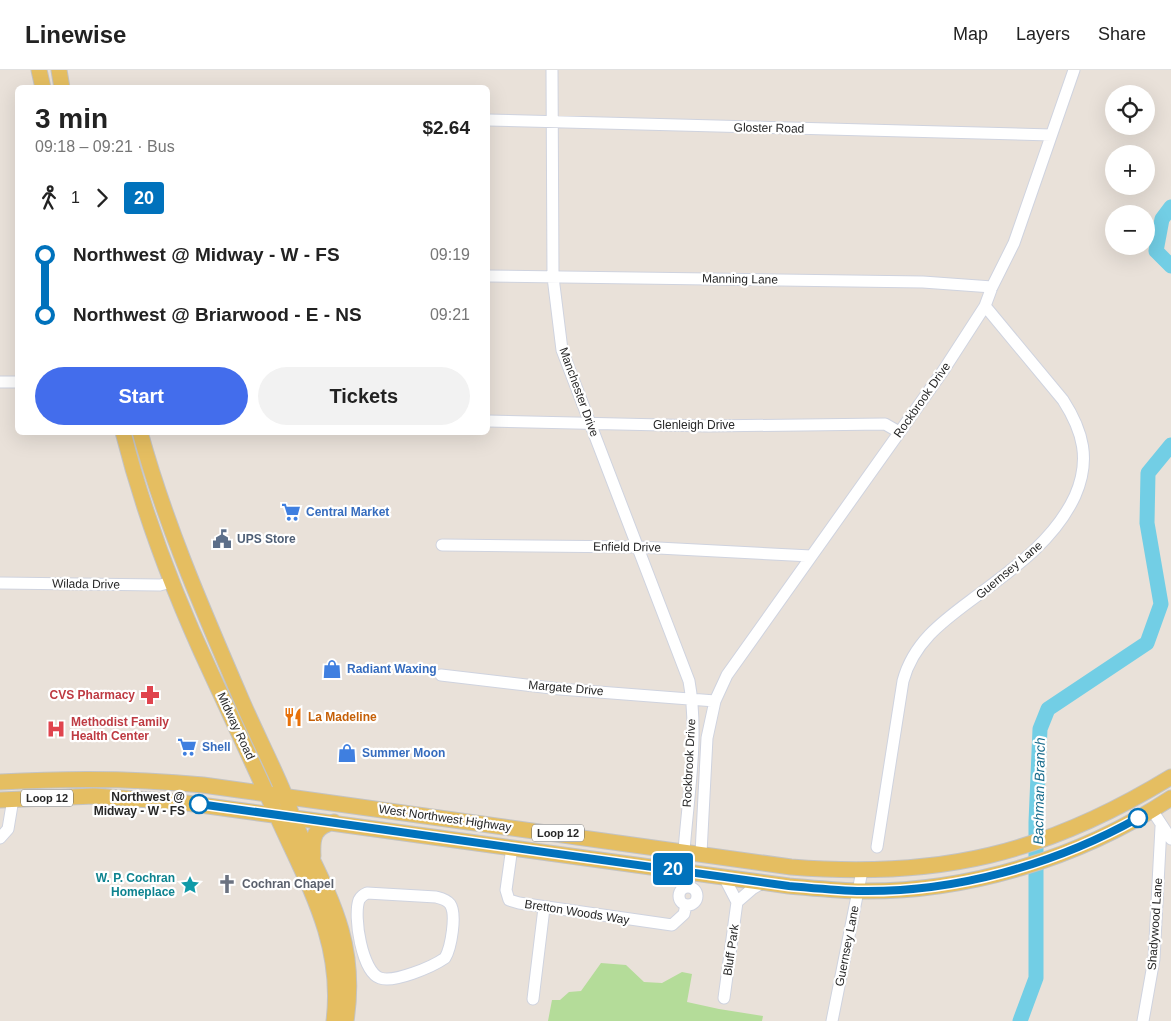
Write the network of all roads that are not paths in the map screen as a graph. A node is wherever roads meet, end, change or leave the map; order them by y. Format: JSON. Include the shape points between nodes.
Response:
{"nodes":[{"id":1,"x":39,"y":70,"type":"edge"},
{"id":2,"x":59,"y":70,"type":"edge"},
{"id":3,"x":552,"y":70,"type":"edge"},
{"id":4,"x":1074,"y":70,"type":"edge"},
{"id":5,"x":42,"y":85,"type":"edge"},
{"id":6,"x":62,"y":85,"type":"edge"},
{"id":7,"x":490,"y":120,"type":"edge"},
{"id":8,"x":552,"y":124,"type":"junction"},
{"id":9,"x":1051,"y":135,"type":"junction"},
{"id":10,"x":490,"y":276,"type":"edge"},
{"id":11,"x":553,"y":277,"type":"junction"},
{"id":12,"x":992,"y":287,"type":"junction"},
{"id":13,"x":985,"y":306,"type":"junction"},
{"id":14,"x":0,"y":382,"type":"edge"},
{"id":15,"x":15,"y":382,"type":"edge"},
{"id":16,"x":490,"y":421,"type":"edge"},
{"id":17,"x":590,"y":424,"type":"junction"},
{"id":18,"x":899,"y":432,"type":"junction"},
{"id":19,"x":124,"y":435,"type":"edge"},
{"id":20,"x":141,"y":435,"type":"edge"},
{"id":21,"x":442,"y":545,"type":"dead end"},
{"id":22,"x":639,"y":547,"type":"junction"},
{"id":23,"x":811,"y":556,"type":"junction"},
{"id":24,"x":188,"y":575,"type":"junction"},
{"id":25,"x":172,"y":582,"type":"junction"},
{"id":26,"x":0,"y":583,"type":"edge"},
{"id":27,"x":227,"y":666,"type":"junction"},
{"id":28,"x":211,"y":673,"type":"junction"},
{"id":29,"x":441,"y":675,"type":"dead end"},
{"id":30,"x":692,"y":698,"type":"junction"},
{"id":31,"x":715,"y":701,"type":"junction"},
{"id":32,"x":1171,"y":777,"type":"edge"},
{"id":33,"x":90,"y":778,"type":"junction"},
{"id":34,"x":0,"y":782,"type":"edge"},
{"id":35,"x":268,"y":794,"type":"junction"},
{"id":36,"x":1143,"y":794,"type":"junction"},
{"id":37,"x":286,"y":797,"type":"junction"},
{"id":38,"x":35,"y":798,"type":"junction"},
{"id":39,"x":1171,"y":798,"type":"edge"},
{"id":40,"x":6,"y":800,"type":"edge"},
{"id":41,"x":1152,"y":810,"type":"junction"},
{"id":42,"x":277,"y":814,"type":"junction"},
{"id":43,"x":294,"y":817,"type":"junction"},
{"id":44,"x":334,"y":822,"type":"junction"},
{"id":45,"x":1161,"y":827,"type":"junction"},
{"id":46,"x":0,"y":838,"type":"edge"},
{"id":47,"x":1171,"y":839,"type":"edge"},
{"id":48,"x":512,"y":847,"type":"junction"},
{"id":49,"x":877,"y":847,"type":"dead end"},
{"id":50,"x":684,"y":851,"type":"junction"},
{"id":51,"x":701,"y":853,"type":"junction"},
{"id":52,"x":313,"y":858,"type":"junction"},
{"id":53,"x":862,"y":871,"type":"junction"},
{"id":54,"x":690,"y":872,"type":"junction"},
{"id":55,"x":724,"y":877,"type":"junction"},
{"id":56,"x":764,"y":882,"type":"junction"},
{"id":57,"x":858,"y":891,"type":"junction"},
{"id":58,"x":737,"y":902,"type":"junction"},
{"id":59,"x":544,"y":908,"type":"junction"},
{"id":60,"x":361,"y":940,"type":"junction"},
{"id":61,"x":339,"y":949,"type":"junction"},
{"id":62,"x":363,"y":953,"type":"junction"},
{"id":63,"x":533,"y":998,"type":"dead end"},
{"id":64,"x":724,"y":998,"type":"dead end"},
{"id":65,"x":334,"y":1021,"type":"edge"},
{"id":66,"x":346,"y":1021,"type":"edge"},
{"id":67,"x":832,"y":1021,"type":"edge"},
{"id":68,"x":1143,"y":1021,"type":"edge"}],
"edges":[{"from":1,"to":5,"type":"main road"},
{"from":2,"to":6,"type":"main road"},
{"from":3,"to":8,"type":"street","name":"Manchester Drive"},
{"from":4,"to":9,"type":"street","name":"Rockbrook Drive"},
{"from":7,"to":8,"type":"street","name":"Gloster Road"},
{"from":8,"to":9,"type":"street","name":"Gloster Road"},
{"from":8,"to":11,"type":"street","name":"Manchester Drive"},
{"from":9,"to":12,"type":"street","name":"Rockbrook Drive","via":[[1014,243]]},
{"from":10,"to":11,"type":"street","name":"Manning Lane"},
{"from":11,"to":12,"type":"street","name":"Manning Lane","via":[[923,282]]},
{"from":11,"to":17,"type":"street","name":"Manchester Drive","via":[[562,350]]},
{"from":12,"to":13,"type":"street","name":"Rockbrook Drive"},
{"from":13,"to":18,"type":"street","name":"Rockbrook Drive","via":[[944,371]]},
{"from":13,"to":49,"type":"street","name":"Guernsey Lane","via":[[1063,400],[1073,417],[1084,445],[1081,477],[1069,507],[1052,534],[944,621],[912,656],[903,681]]},
{"from":14,"to":15,"type":"street"},
{"from":16,"to":17,"type":"street","name":"Glenleigh Drive"},
{"from":17,"to":18,"type":"street","name":"Glenleigh Drive","via":[[885,424]]},
{"from":17,"to":22,"type":"street","name":"Manchester Drive"},
{"from":18,"to":23,"type":"street","name":"Rockbrook Drive"},
{"from":19,"to":25,"type":"main road","name":"Midway Road","via":[[149,522]]},
{"from":20,"to":24,"type":"main road","name":"Midway Road"},
{"from":21,"to":22,"type":"street","name":"Enfield Drive"},
{"from":22,"to":23,"type":"street","name":"Enfield Drive"},
{"from":22,"to":30,"type":"street","name":"Manchester Drive","via":[[682,657]]},
{"from":23,"to":31,"type":"street","name":"Rockbrook Drive","via":[[727,675]]},
{"from":24,"to":25,"type":"main road"},
{"from":24,"to":27,"type":"main road","name":"Midway Road"},
{"from":25,"to":26,"type":"street","name":"Wilada Drive","via":[[160,585]]},
{"from":25,"to":28,"type":"main road","name":"Midway Road"},
{"from":27,"to":28,"type":"main road"},
{"from":27,"to":37,"type":"main road","name":"Midway Road"},
{"from":28,"to":35,"type":"main road","name":"Midway Road"},
{"from":29,"to":30,"type":"street","name":"Margate Drive"},
{"from":30,"to":31,"type":"street"},
{"from":30,"to":50,"type":"street","name":"Rockbrook Drive"},
{"from":31,"to":51,"type":"street","name":"Rockbrook Drive","via":[[708,738]]},
{"from":32,"to":36,"type":"main road","name":"West Northwest Highway","number":"Loop 12"},
{"from":33,"to":34,"type":"main road","name":"West Northwest Highway","number":"Loop 12"},
{"from":33,"to":35,"type":"main road","name":"West Northwest Highway","number":"Loop 12","via":[[157,780]]},
{"from":33,"to":38,"type":"main road","via":[[86,786],[49,792]]},
{"from":35,"to":37,"type":"main road","name":"West Northwest Highway","number":"Loop 12"},
{"from":35,"to":42,"type":"main road","name":"Midway Road"},
{"from":36,"to":41,"type":"main road"},
{"from":36,"to":53,"type":"main road","name":"West Northwest Highway","number":"Loop 12","via":[[1077,828],[992,855],[924,868]]},
{"from":37,"to":43,"type":"main road","name":"Midway Road"},
{"from":37,"to":50,"type":"main road","name":"West Northwest Highway","number":"Loop 12"},
{"from":38,"to":40,"type":"main road","name":"West Northwest Highway","number":"Loop 12"},
{"from":38,"to":42,"type":"main road","name":"West Northwest Highway","number":"Loop 12","via":[[135,798]]},
{"from":39,"to":41,"type":"main road","name":"West Northwest Highway","number":"Loop 12"},
{"from":40,"to":46,"type":"street","via":[[8,829]]},
{"from":41,"to":45,"type":"street"},
{"from":41,"to":57,"type":"main road","name":"West Northwest Highway","number":"Loop 12","via":[[1097,839],[1054,856],[976,878],[925,887]]},
{"from":42,"to":43,"type":"main road","name":"West Northwest Highway","number":"Loop 12"},
{"from":42,"to":61,"type":"main road","name":"Midway Road"},
{"from":43,"to":44,"type":"main road","name":"West Northwest Highway","number":"Loop 12"},
{"from":43,"to":52,"type":"main road","name":"Midway Road"},
{"from":44,"to":48,"type":"main road","name":"West Northwest Highway","number":"Loop 12"},
{"from":44,"to":52,"type":"main road","via":[[320,826],[314,834]]},
{"from":45,"to":47,"type":"street"},
{"from":45,"to":68,"type":"street","name":"Shadywood Lane","via":[[1154,959]]},
{"from":48,"to":54,"type":"main road","name":"West Northwest Highway","number":"Loop 12"},
{"from":48,"to":59,"type":"street","name":"Bretton Woods Way","via":[[506,890],[509,900]]},
{"from":50,"to":51,"type":"main road","name":"West Northwest Highway","number":"Loop 12"},
{"from":50,"to":54,"type":"main road"},
{"from":51,"to":53,"type":"main road","name":"West Northwest Highway","number":"Loop 12","via":[[791,867]]},
{"from":51,"to":54,"type":"main road"},
{"from":52,"to":61,"type":"main road","name":"Midway Road","via":[[341,923]]},
{"from":53,"to":57,"type":"street","name":"Guernsey Lane"},
{"from":54,"to":55,"type":"main road","name":"West Northwest Highway","number":"Loop 12"},
{"from":54,"to":59,"type":"street","name":"Bretton Woods Way","via":[[688,888],[681,891],[679,897],[686,905],[684,914],[672,925]]},
{"from":55,"to":56,"type":"main road","name":"West Northwest Highway","number":"Loop 12"},
{"from":55,"to":58,"type":"street"},
{"from":56,"to":57,"type":"main road","name":"West Northwest Highway","number":"Loop 12"},
{"from":56,"to":58,"type":"street"},
{"from":57,"to":67,"type":"street","name":"Guernsey Lane"},
{"from":58,"to":64,"type":"street","name":"Bluff Park"},
{"from":59,"to":63,"type":"street"},
{"from":60,"to":61,"type":"street","via":[[351,941]]},
{"from":60,"to":62,"type":"street"},
{"from":60,"to":62,"type":"street","via":[[359,901],[367,893],[436,897],[445,900],[452,909],[448,952],[437,963],[385,979],[369,970]]},
{"from":61,"to":62,"type":"street","via":[[353,954]]},
{"from":61,"to":65,"type":"main road","name":"Midway Road"},
{"from":61,"to":66,"type":"main road","name":"Midway Road"}]}
